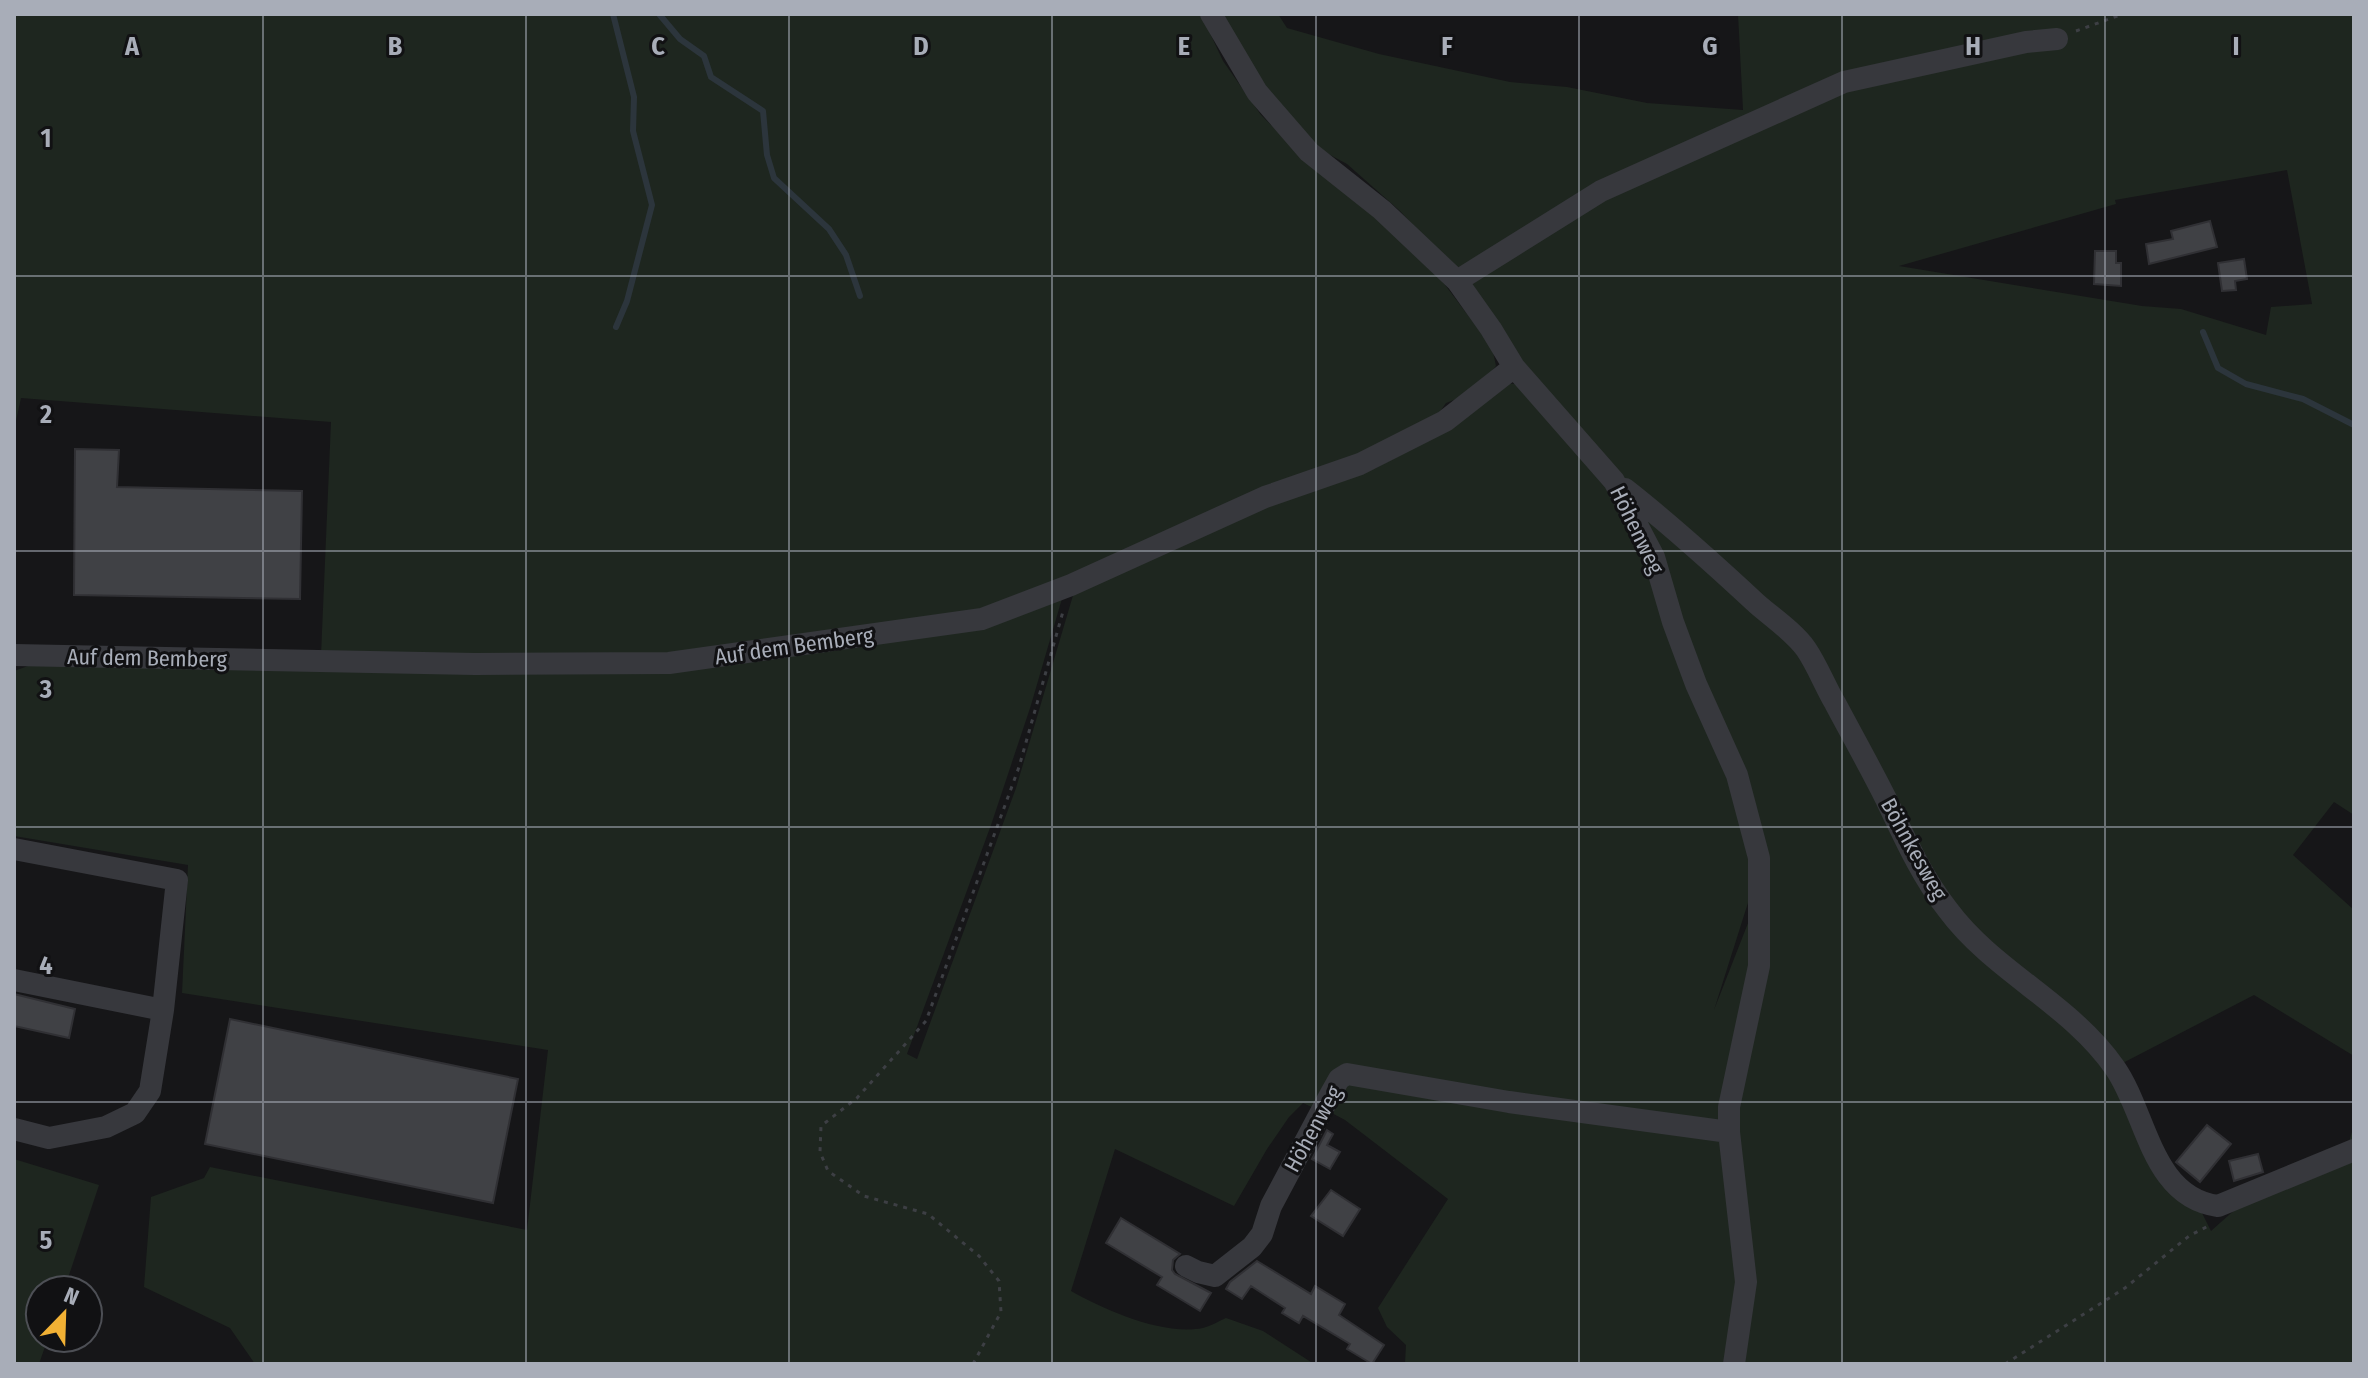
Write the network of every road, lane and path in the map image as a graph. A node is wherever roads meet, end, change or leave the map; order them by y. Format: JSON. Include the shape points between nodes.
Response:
{"nodes":[{"id":1,"x":1211,"y":14,"type":"edge"},
{"id":2,"x":2123,"y":14,"type":"edge"},
{"id":3,"x":2057,"y":39,"type":"joint"},
{"id":4,"x":1457,"y":281,"type":"junction"},
{"id":5,"x":1514,"y":367,"type":"junction"},
{"id":6,"x":1614,"y":481,"type":"junction"},
{"id":7,"x":1071,"y":585,"type":"junction"},
{"id":8,"x":14,"y":655,"type":"edge"},
{"id":9,"x":14,"y":849,"type":"edge"},
{"id":10,"x":14,"y":980,"type":"edge"},
{"id":11,"x":163,"y":1010,"type":"junction"},
{"id":12,"x":14,"y":1129,"type":"edge"},
{"id":13,"x":1729,"y":1132,"type":"junction"},
{"id":14,"x":2354,"y":1150,"type":"edge"},
{"id":15,"x":2218,"y":1206,"type":"junction"},
{"id":16,"x":1186,"y":1266,"type":"dead end"},
{"id":17,"x":973,"y":1364,"type":"edge"},
{"id":18,"x":1734,"y":1364,"type":"edge"},
{"id":19,"x":2005,"y":1364,"type":"edge"}],
"edges":[{"from":1,"to":4,"type":"street","name":"Höhenweg","via":[[1257,92],[1309,152],[1382,210]]},
{"from":2,"to":3,"type":"path"},
{"from":3,"to":4,"type":"street","via":[[1844,82],[1601,191]]},
{"from":4,"to":5,"type":"street","name":"Höhenweg"},
{"from":5,"to":6,"type":"street","name":"Höhenweg"},
{"from":5,"to":7,"type":"street","name":"Auf dem Bemberg","via":[[1445,421],[1360,464],[1265,497]]},
{"from":6,"to":13,"type":"street","name":"Höhenweg","via":[[1654,557],[1696,684],[1737,775],[1759,858],[1759,966],[1729,1107]]},
{"from":6,"to":15,"type":"street","name":"Böhnkesweg","via":[[1675,528],[1805,648],[1948,911],[1990,955],[2075,1022],[2101,1050],[2128,1090],[2169,1178],[2182,1192]]},
{"from":7,"to":8,"type":"street","name":"Auf dem Bemberg","via":[[982,619],[669,663]]},
{"from":7,"to":17,"type":"path","via":[[1019,767],[926,1021],[857,1098],[821,1126],[820,1152],[828,1171],[864,1196],[928,1214],[979,1256],[999,1281],[1001,1312]]},
{"from":9,"to":11,"type":"street","via":[[177,880]]},
{"from":10,"to":11,"type":"street"},
{"from":11,"to":12,"type":"street","via":[[150,1091],[135,1113],[106,1127],[49,1138]]},
{"from":13,"to":16,"type":"street","name":"Höhenweg","via":[[1347,1074],[1329,1097],[1252,1247],[1215,1276]]},
{"from":13,"to":18,"type":"street","name":"Höhenweg","via":[[1746,1282]]},
{"from":14,"to":15,"type":"street"},
{"from":15,"to":19,"type":"path","via":[[2213,1222],[2125,1288]]}]}
